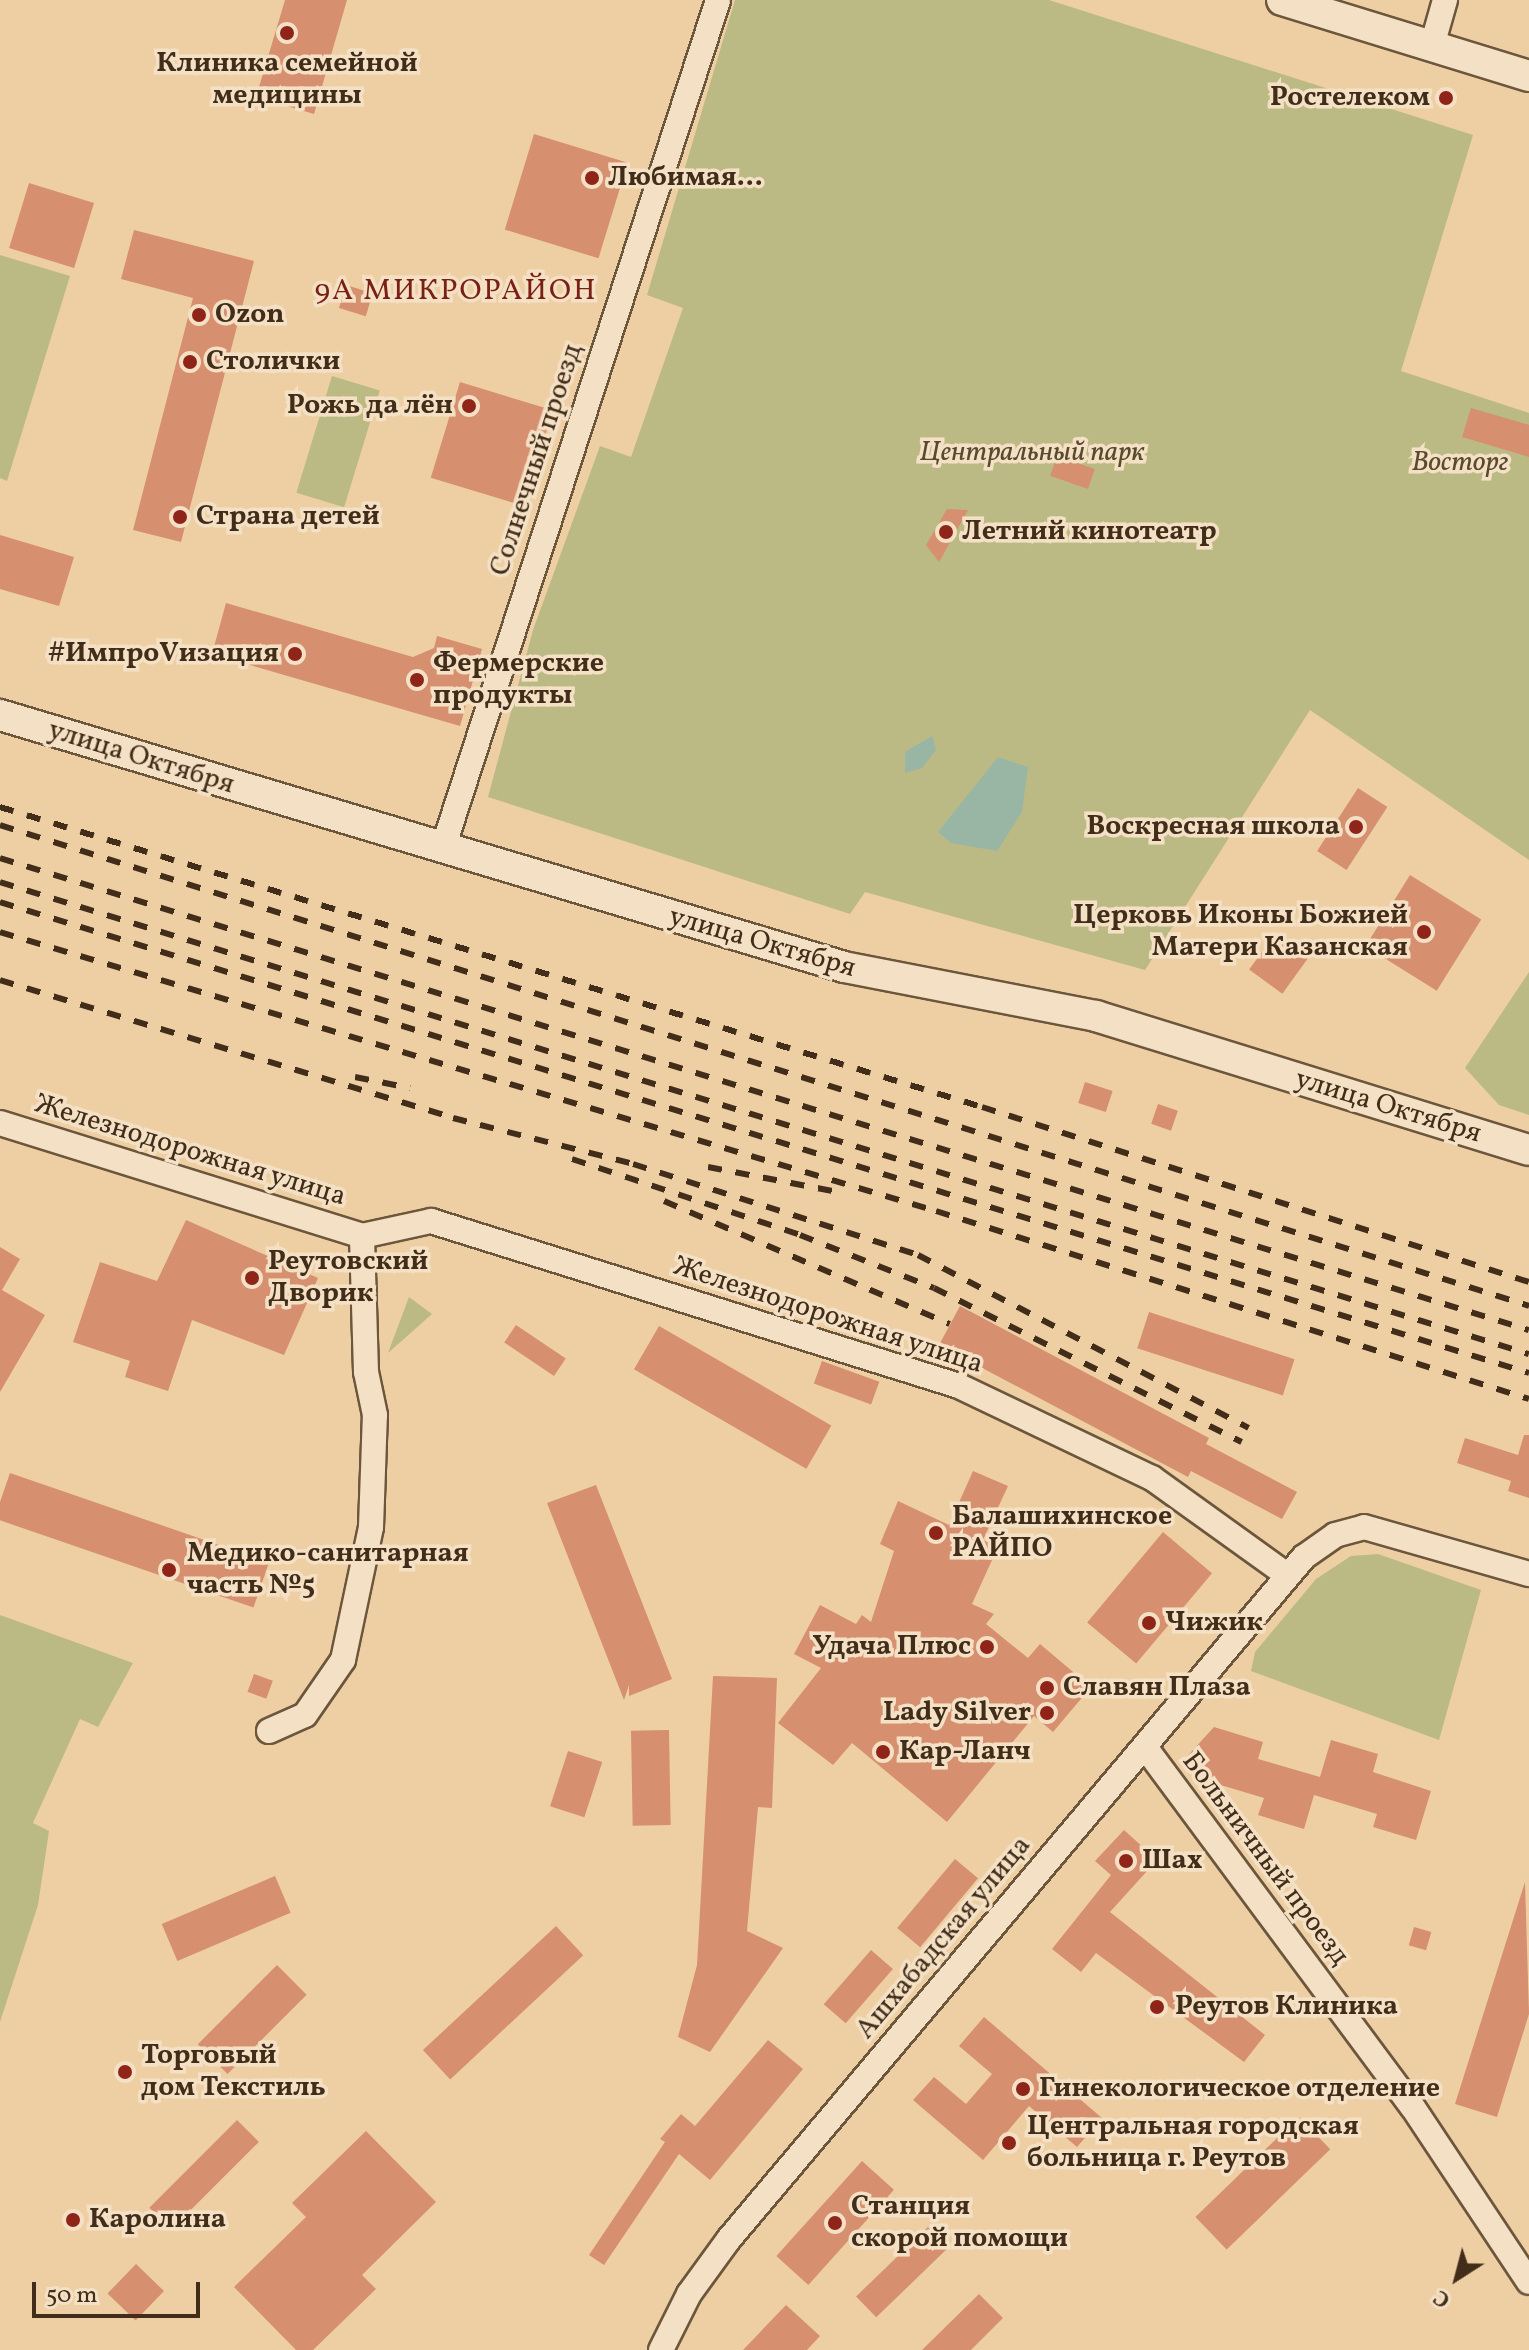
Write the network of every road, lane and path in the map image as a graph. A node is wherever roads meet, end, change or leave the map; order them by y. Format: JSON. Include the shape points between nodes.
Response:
{"nodes":[{"id":1,"x":718,"y":0,"type":"edge"},
{"id":2,"x":1282,"y":0,"type":"edge"},
{"id":3,"x":1445,"y":0,"type":"edge"},
{"id":4,"x":1432,"y":46,"type":"junction"},
{"id":5,"x":1529,"y":76,"type":"edge"},
{"id":6,"x":0,"y":715,"type":"edge"},
{"id":7,"x":443,"y":848,"type":"junction"},
{"id":8,"x":0,"y":1123,"type":"edge"},
{"id":9,"x":1529,"y":1150,"type":"edge"},
{"id":10,"x":362,"y":1236,"type":"junction"},
{"id":11,"x":1529,"y":1574,"type":"edge"},
{"id":12,"x":1287,"y":1575,"type":"junction"},
{"id":13,"x":269,"y":1731,"type":"dead end"},
{"id":14,"x":1145,"y":1747,"type":"junction"},
{"id":15,"x":1529,"y":2282,"type":"edge"},
{"id":16,"x":661,"y":2350,"type":"edge"}],
"edges":[{"from":1,"to":7,"type":"street","name":"Солнечный проезд"},
{"from":2,"to":4,"type":"street"},
{"from":3,"to":4,"type":"street"},
{"from":4,"to":5,"type":"street"},
{"from":6,"to":7,"type":"street","name":"улица Октября"},
{"from":7,"to":9,"type":"street","name":"улица Октября","via":[[898,982],[1096,1016]]},
{"from":8,"to":10,"type":"street","name":"Железнодорожная улица"},
{"from":10,"to":12,"type":"street","name":"Железнодорожная улица","via":[[431,1221],[959,1386],[1152,1478]]},
{"from":10,"to":13,"type":"street","name":"Железнодорожная улица","via":[[366,1372],[375,1415],[371,1527],[343,1660],[305,1715]]},
{"from":11,"to":12,"type":"street","name":"Ашхабадская улица","via":[[1364,1527],[1335,1535]]},
{"from":12,"to":14,"type":"street","name":"Ашхабадская улица"},
{"from":14,"to":15,"type":"street","name":"Больничный проезд","via":[[1412,2106]]},
{"from":14,"to":16,"type":"street","name":"Ашхабадская улица","via":[[729,2239],[689,2294]]}]}
